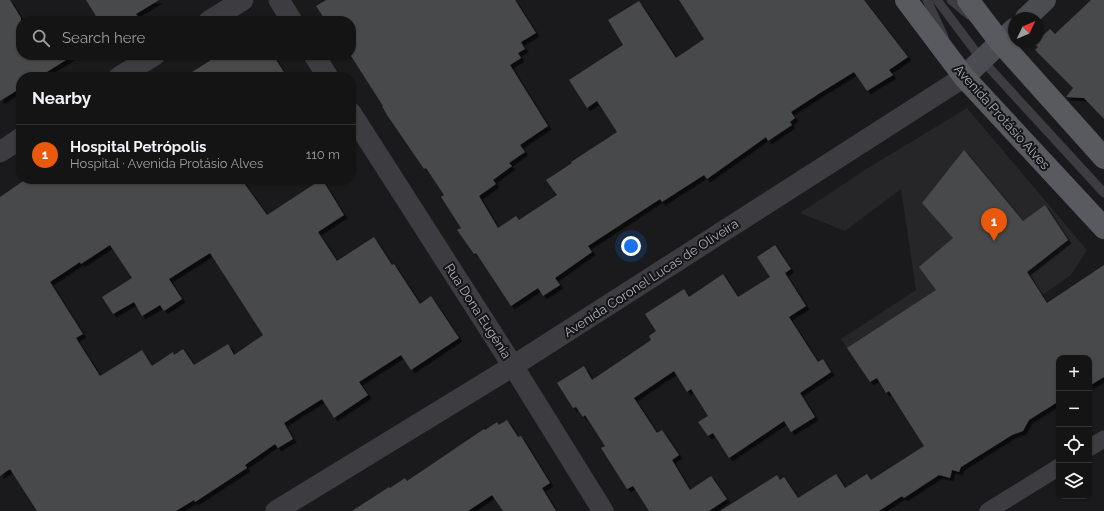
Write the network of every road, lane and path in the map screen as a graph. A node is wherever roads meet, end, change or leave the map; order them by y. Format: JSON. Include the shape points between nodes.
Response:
{"nodes":[{"id":1,"x":243,"y":0,"type":"edge"},
{"id":2,"x":279,"y":0,"type":"edge"},
{"id":3,"x":906,"y":0,"type":"edge"},
{"id":4,"x":927,"y":0,"type":"edge"},
{"id":5,"x":937,"y":0,"type":"edge"},
{"id":6,"x":951,"y":0,"type":"edge"},
{"id":7,"x":968,"y":0,"type":"edge"},
{"id":8,"x":1045,"y":0,"type":"edge"},
{"id":9,"x":1032,"y":12,"type":"edge"},
{"id":10,"x":217,"y":16,"type":"edge"},
{"id":11,"x":289,"y":16,"type":"edge"},
{"id":12,"x":1007,"y":36,"type":"edge"},
{"id":13,"x":147,"y":60,"type":"edge"},
{"id":14,"x":317,"y":60,"type":"edge"},
{"id":15,"x":982,"y":60,"type":"junction"},
{"id":16,"x":127,"y":72,"type":"edge"},
{"id":17,"x":325,"y":72,"type":"edge"},
{"id":18,"x":964,"y":77,"type":"junction"},
{"id":19,"x":356,"y":121,"type":"edge"},
{"id":20,"x":16,"y":141,"type":"edge"},
{"id":21,"x":0,"y":152,"type":"edge"},
{"id":22,"x":1104,"y":158,"type":"edge"},
{"id":23,"x":1104,"y":193,"type":"edge"},
{"id":24,"x":1104,"y":228,"type":"edge"},
{"id":25,"x":513,"y":366,"type":"junction"},
{"id":26,"x":1104,"y":439,"type":"edge"},
{"id":27,"x":1092,"y":446,"type":"edge"},
{"id":28,"x":1056,"y":469,"type":"edge"},
{"id":29,"x":276,"y":511,"type":"edge"},
{"id":30,"x":603,"y":511,"type":"edge"},
{"id":31,"x":988,"y":511,"type":"edge"}],
"edges":[{"from":1,"to":10,"type":"street"},
{"from":2,"to":11,"type":"street"},
{"from":3,"to":18,"type":"main road","name":"Avenida Protásio Alves"},
{"from":4,"to":18,"type":"lane"},
{"from":5,"to":15,"type":"lane"},
{"from":6,"to":12,"type":"lane"},
{"from":7,"to":12,"type":"main road"},
{"from":8,"to":9,"type":"main road"},
{"from":12,"to":15,"type":"main road","name":"Avenida Coronel Lucas de Oliveira"},
{"from":12,"to":22,"type":"main road"},
{"from":13,"to":16,"type":"street"},
{"from":14,"to":17,"type":"street"},
{"from":15,"to":18,"type":"main road","name":"Avenida Coronel Lucas de Oliveira"},
{"from":15,"to":23,"type":"lane"},
{"from":18,"to":24,"type":"main road","name":"Avenida Protásio Alves"},
{"from":18,"to":25,"type":"street","name":"Avenida Coronel Lucas de Oliveira"},
{"from":19,"to":25,"type":"street","name":"Rua Dona Eugênia"},
{"from":20,"to":21,"type":"street"},
{"from":25,"to":29,"type":"street","name":"Avenida Coronel Lucas de Oliveira"},
{"from":25,"to":30,"type":"street","name":"Rua Dona Eugênia"},
{"from":26,"to":27,"type":"street"},
{"from":28,"to":31,"type":"street"}]}
